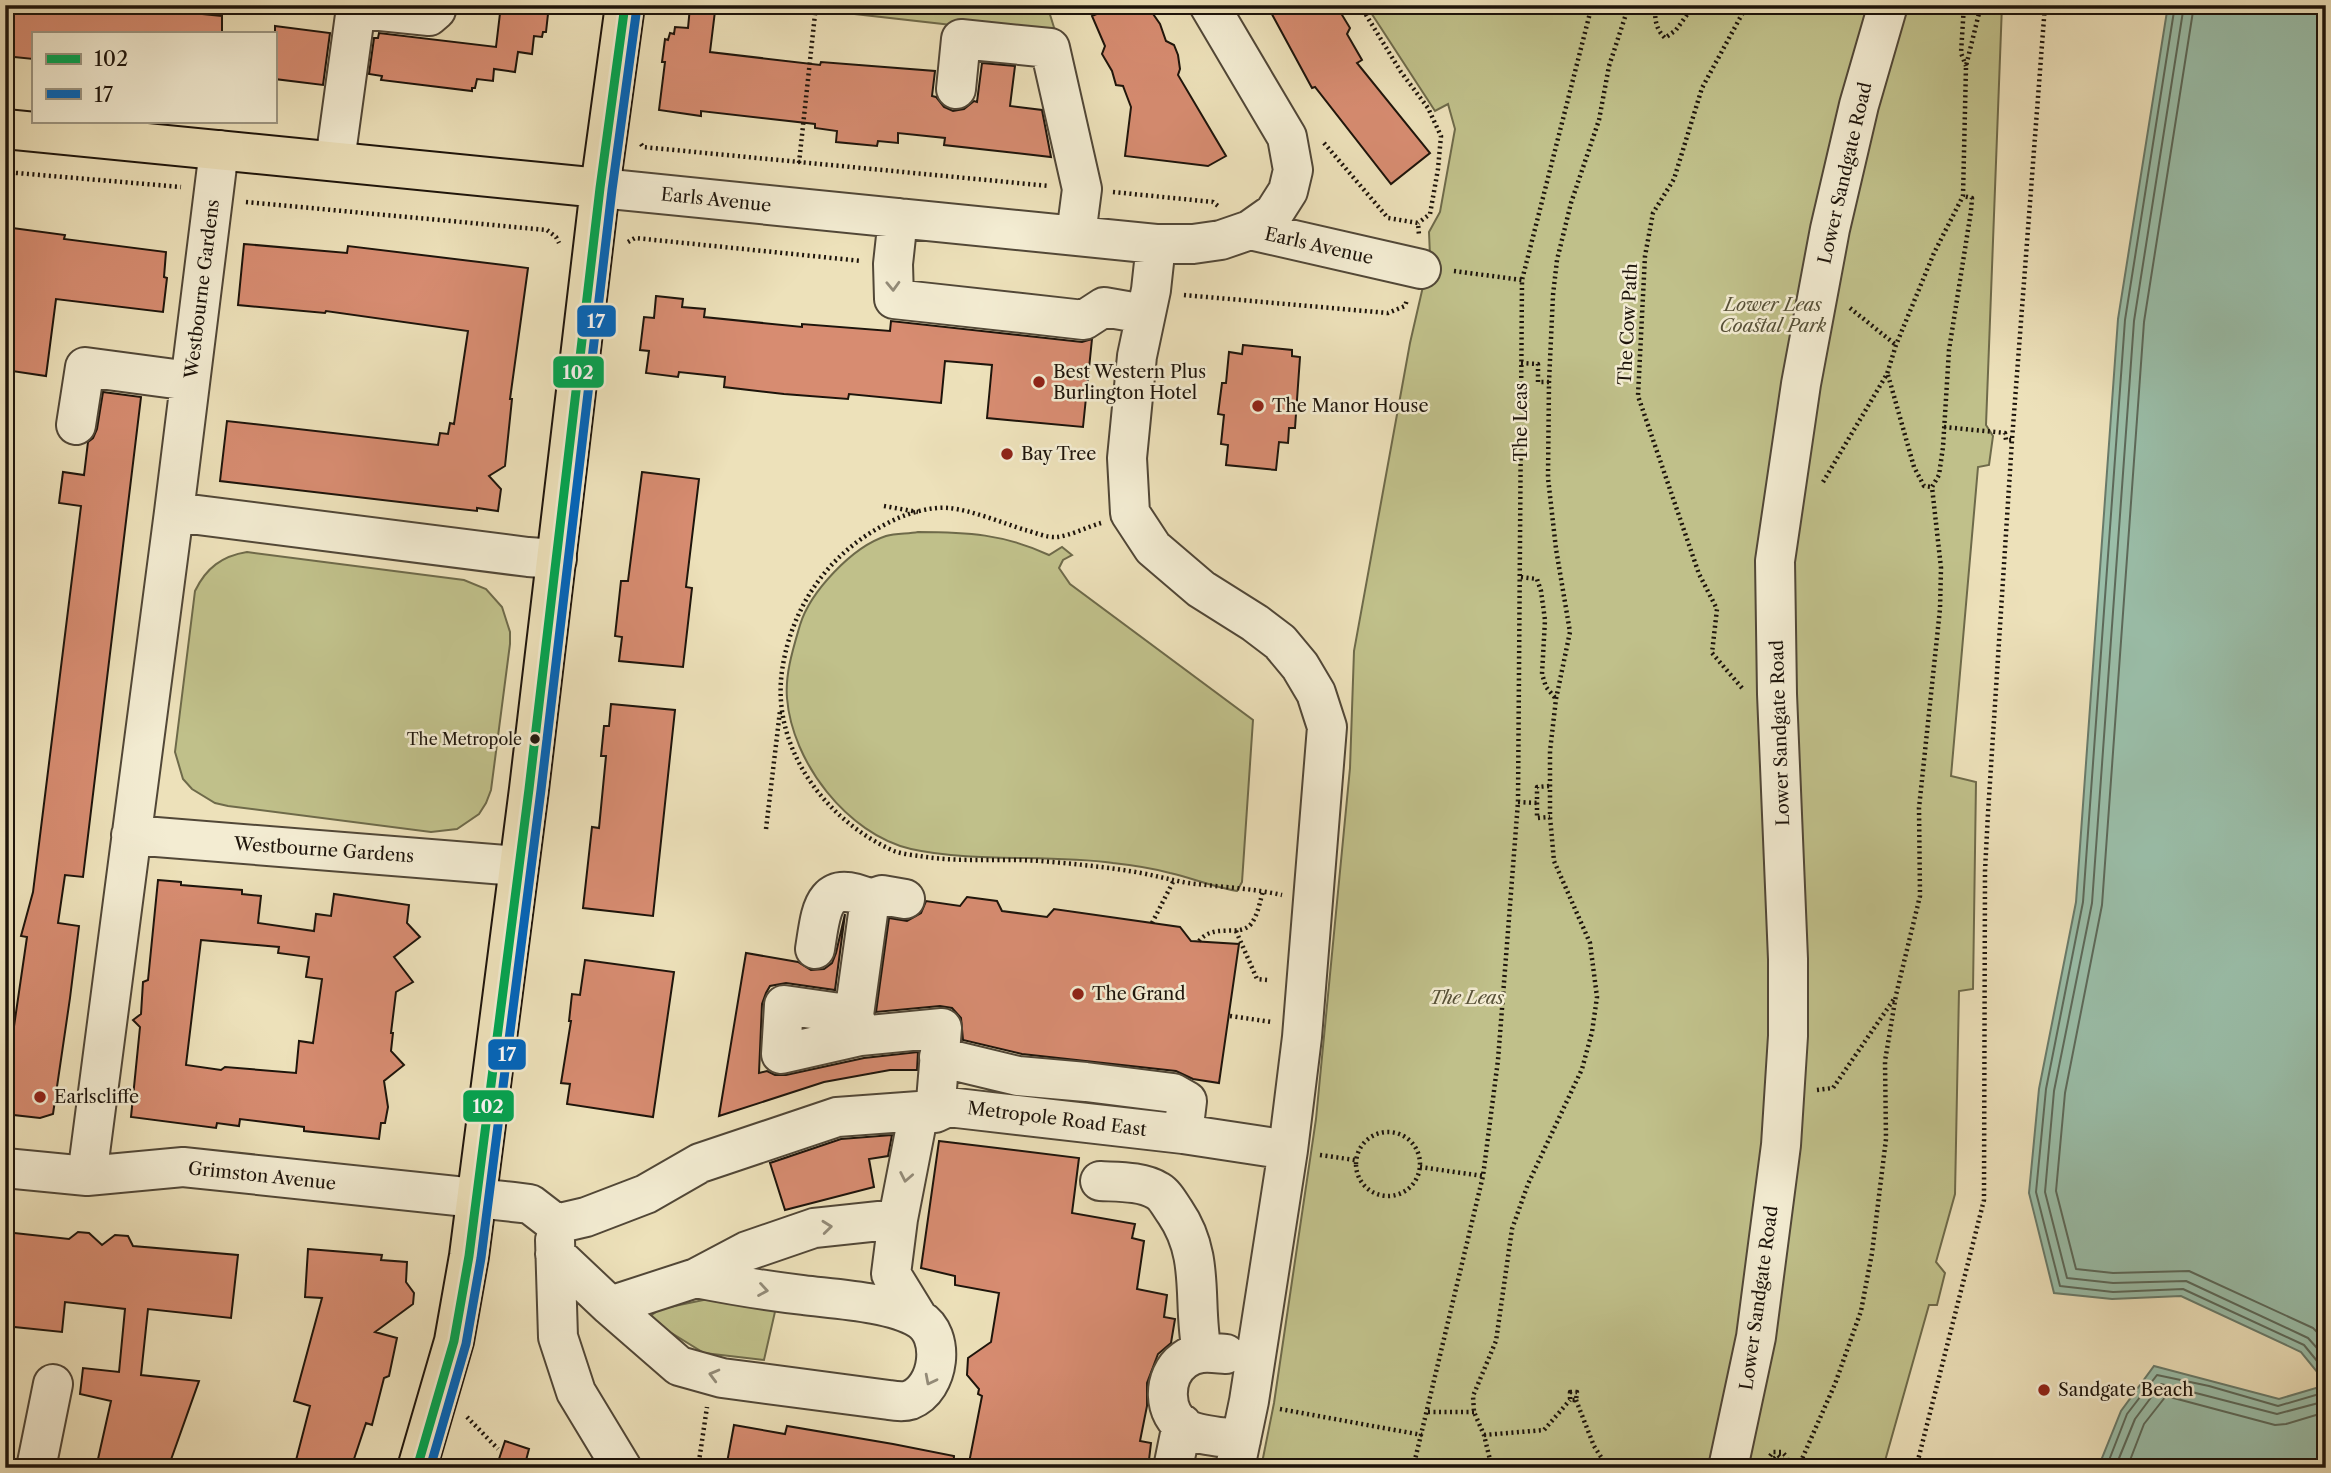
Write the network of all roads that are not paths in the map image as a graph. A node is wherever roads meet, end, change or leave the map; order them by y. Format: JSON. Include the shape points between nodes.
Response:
{"nodes":[{"id":1,"x":436,"y":5,"type":"edge"},
{"id":2,"x":625,"y":5,"type":"edge"},
{"id":3,"x":1209,"y":5,"type":"edge"},
{"id":4,"x":1888,"y":5,"type":"edge"},
{"id":5,"x":956,"y":89,"type":"dead end"},
{"id":6,"x":5,"y":129,"type":"edge"},
{"id":7,"x":219,"y":150,"type":"junction"},
{"id":8,"x":335,"y":161,"type":"junction"},
{"id":9,"x":600,"y":188,"type":"junction"},
{"id":10,"x":898,"y":218,"type":"junction"},
{"id":11,"x":1250,"y":230,"type":"junction"},
{"id":12,"x":1076,"y":235,"type":"junction"},
{"id":13,"x":1156,"y":244,"type":"junction"},
{"id":14,"x":1421,"y":269,"type":"road end"},
{"id":15,"x":1144,"y":314,"type":"junction"},
{"id":16,"x":190,"y":381,"type":"junction"},
{"id":17,"x":76,"y":425,"type":"dead end"},
{"id":18,"x":174,"y":512,"type":"junction"},
{"id":19,"x":557,"y":559,"type":"junction"},
{"id":20,"x":131,"y":835,"type":"junction"},
{"id":21,"x":518,"y":866,"type":"junction"},
{"id":22,"x":815,"y":949,"type":"dead end"},
{"id":23,"x":939,"y":1057,"type":"junction"},
{"id":24,"x":927,"y":1112,"type":"junction"},
{"id":25,"x":1184,"y":1134,"type":"junction"},
{"id":26,"x":1288,"y":1150,"type":"junction"},
{"id":27,"x":5,"y":1168,"type":"edge"},
{"id":28,"x":87,"y":1176,"type":"junction"},
{"id":29,"x":1100,"y":1181,"type":"dead end"},
{"id":30,"x":477,"y":1198,"type":"junction"},
{"id":31,"x":898,"y":1219,"type":"junction"},
{"id":32,"x":555,"y":1239,"type":"junction"},
{"id":33,"x":696,"y":1278,"type":"junction"},
{"id":34,"x":610,"y":1306,"type":"junction"},
{"id":35,"x":918,"y":1318,"type":"junction"},
{"id":36,"x":1202,"y":1352,"type":"junction"},
{"id":37,"x":1256,"y":1357,"type":"junction"},
{"id":38,"x":53,"y":1384,"type":"dead end"},
{"id":39,"x":1182,"y":1424,"type":"junction"},
{"id":40,"x":1238,"y":1454,"type":"edge"},
{"id":41,"x":36,"y":1468,"type":"edge"},
{"id":42,"x":418,"y":1468,"type":"edge"},
{"id":43,"x":622,"y":1468,"type":"edge"},
{"id":44,"x":1173,"y":1468,"type":"edge"},
{"id":45,"x":1728,"y":1468,"type":"edge"}],
"edges":[{"from":1,"to":8,"type":"street","via":[[429,16],[361,9],[355,15]]},
{"from":2,"to":9,"type":"main road"},
{"from":3,"to":11,"type":"street","via":[[1287,137],[1293,170],[1288,191],[1274,214]]},
{"from":4,"to":45,"type":"street","name":"Lower Sandgate Road","via":[[1844,166],[1801,384],[1775,561],[1788,1036],[1781,1144],[1756,1337]]},
{"from":5,"to":12,"type":"street","via":[[961,39],[1051,48],[1082,189]]},
{"from":6,"to":7,"type":"main road","name":"Earls Avenue"},
{"from":7,"to":8,"type":"main road","name":"Earls Avenue"},
{"from":7,"to":16,"type":"street","name":"Westbourne Gardens"},
{"from":8,"to":9,"type":"main road","name":"Earls Avenue"},
{"from":9,"to":10,"type":"street","name":"Earls Avenue"},
{"from":9,"to":19,"type":"main road"},
{"from":10,"to":12,"type":"street","name":"Earls Avenue"},
{"from":10,"to":15,"type":"street","one_way":true,"via":[[892,264],[894,299],[1084,320],[1104,307]]},
{"from":11,"to":13,"type":"street","name":"Earls Avenue","via":[[1221,240]]},
{"from":11,"to":14,"type":"street","name":"Earls Avenue"},
{"from":12,"to":13,"type":"street","name":"Earls Avenue"},
{"from":13,"to":15,"type":"street"},
{"from":15,"to":26,"type":"street","via":[[1127,458],[1130,513],[1153,548],[1201,589],[1280,642],[1316,693],[1327,727],[1302,1037]]},
{"from":16,"to":17,"type":"street","via":[[85,367]]},
{"from":16,"to":18,"type":"street","name":"Westbourne Gardens"},
{"from":18,"to":19,"type":"street"},
{"from":18,"to":20,"type":"street","name":"Westbourne Gardens"},
{"from":19,"to":21,"type":"main road"},
{"from":20,"to":21,"type":"street","name":"Westbourne Gardens"},
{"from":20,"to":28,"type":"street","name":"Westbourne Gardens"},
{"from":21,"to":30,"type":"main road"},
{"from":22,"to":23,"type":"street","via":[[823,905],[831,895],[853,891],[887,899],[857,1026],[942,1028]]},
{"from":23,"to":24,"type":"street"},
{"from":23,"to":25,"type":"street","via":[[1018,1076],[1173,1093],[1187,1101]]},
{"from":24,"to":25,"type":"street","name":"Metropole Road East","via":[[948,1107]]},
{"from":24,"to":31,"type":"street","one_way":true},
{"from":24,"to":32,"type":"street","name":"Metropole Road East","via":[[837,1117],[699,1163],[646,1194],[586,1217]]},
{"from":25,"to":26,"type":"street","name":"Metropole Road East"},
{"from":26,"to":37,"type":"street"},
{"from":27,"to":28,"type":"street","name":"Grimston Avenue"},
{"from":28,"to":30,"type":"street","name":"Grimston Avenue","via":[[183,1167]]},
{"from":29,"to":36,"type":"street","via":[[1158,1191],[1185,1226],[1194,1250]]},
{"from":30,"to":32,"type":"street","via":[[530,1205]]},
{"from":30,"to":42,"type":"main road","via":[[463,1299]]},
{"from":33,"to":31,"type":"street","one_way":true,"via":[[747,1251],[814,1228]]},
{"from":31,"to":35,"type":"street","via":[[891,1274]]},
{"from":32,"to":34,"type":"street"},
{"from":32,"to":43,"type":"street","via":[[558,1337],[576,1392]]},
{"from":33,"to":34,"type":"street"},
{"from":33,"to":35,"type":"street","one_way":true,"via":[[870,1304]]},
{"from":35,"to":34,"type":"street","one_way":true,"via":[[929,1327],[936,1352],[935,1372],[925,1390],[909,1401],[711,1375],[680,1366]]},
{"from":36,"to":37,"type":"street"},
{"from":36,"to":39,"type":"street","via":[[1173,1371],[1166,1393],[1174,1417]]},
{"from":37,"to":40,"type":"street"},
{"from":38,"to":41,"type":"street"},
{"from":39,"to":40,"type":"street"},
{"from":39,"to":44,"type":"street"}]}
